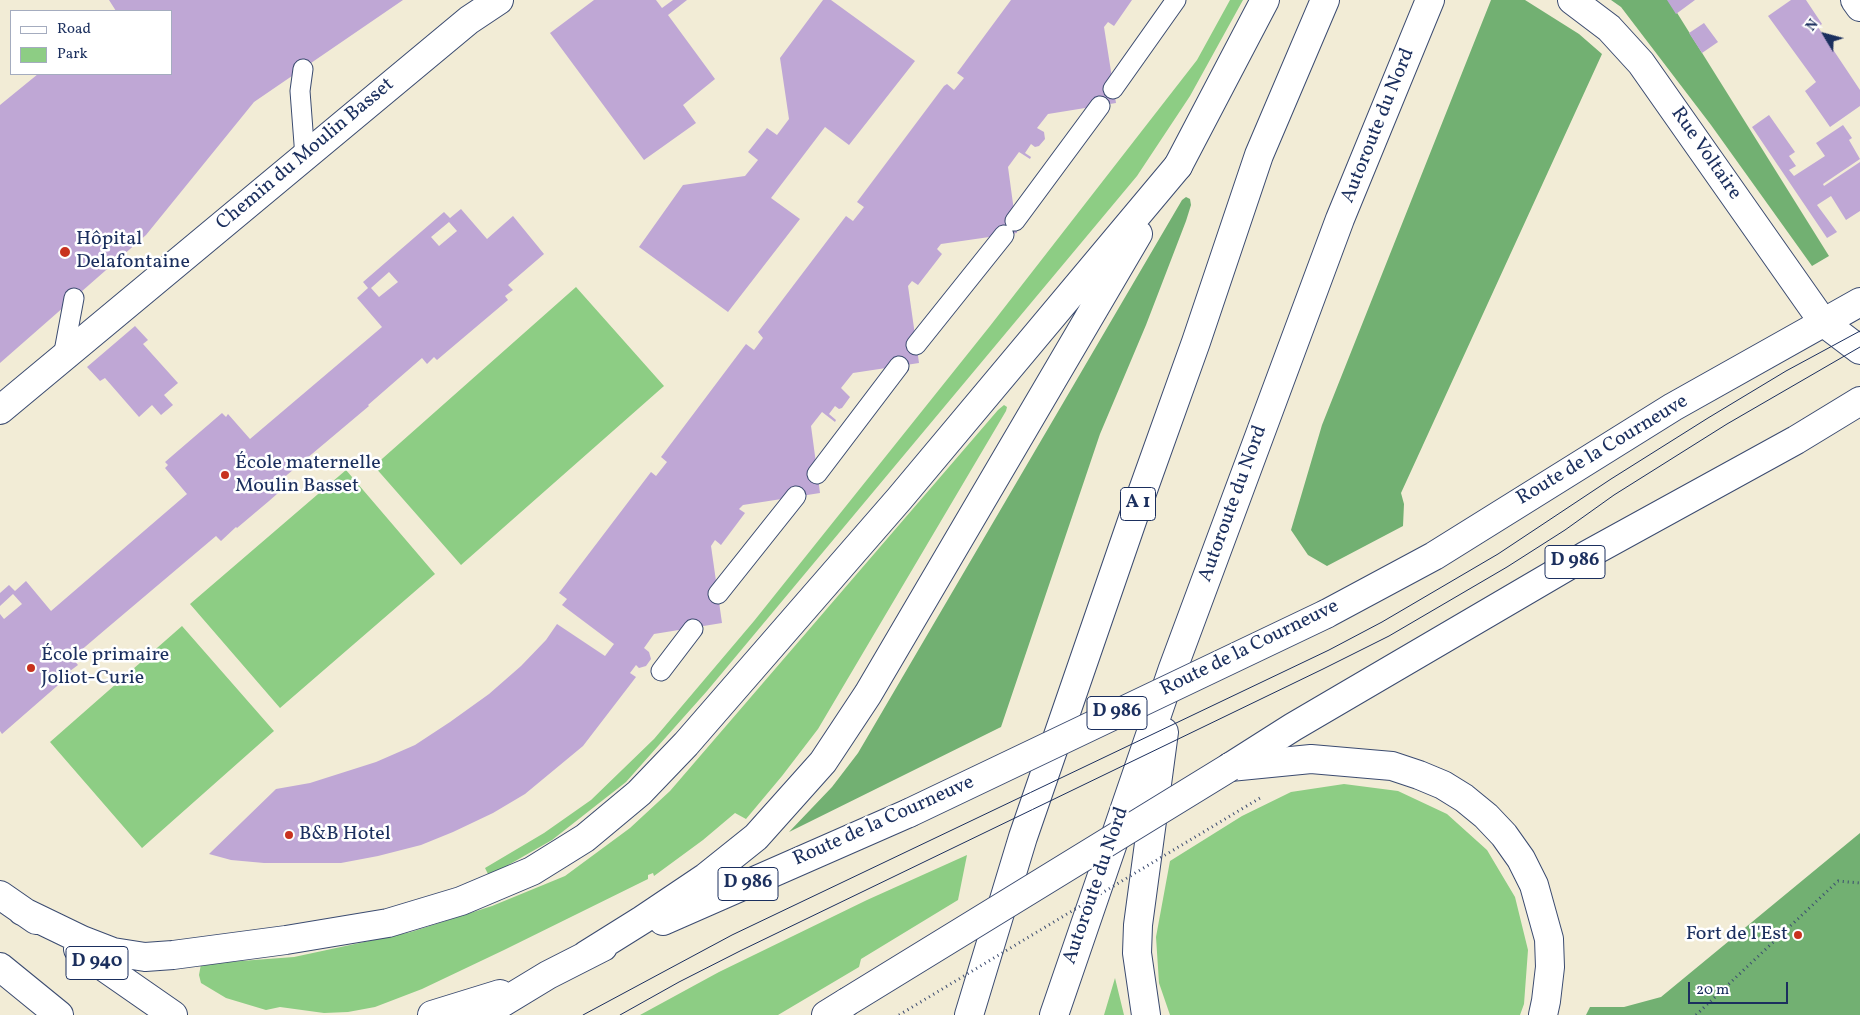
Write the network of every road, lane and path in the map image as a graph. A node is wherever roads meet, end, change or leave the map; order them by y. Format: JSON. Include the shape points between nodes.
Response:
{"nodes":[{"id":1,"x":499,"y":0,"type":"edge"},
{"id":2,"x":1176,"y":0,"type":"edge"},
{"id":3,"x":1264,"y":0,"type":"edge"},
{"id":4,"x":1325,"y":0,"type":"edge"},
{"id":5,"x":1430,"y":0,"type":"edge"},
{"id":6,"x":1572,"y":0,"type":"edge"},
{"id":7,"x":1855,"y":0,"type":"edge"},
{"id":8,"x":1860,"y":7,"type":"edge"},
{"id":9,"x":303,"y":69,"type":"dead end"},
{"id":10,"x":1113,"y":89,"type":"dead end"},
{"id":11,"x":1100,"y":106,"type":"dead end"},
{"id":12,"x":305,"y":157,"type":"junction"},
{"id":13,"x":1178,"y":166,"type":"junction"},
{"id":14,"x":74,"y":298,"type":"dead end"},
{"id":15,"x":1860,"y":302,"type":"edge"},
{"id":16,"x":1823,"y":322,"type":"junction"},
{"id":17,"x":916,"y":345,"type":"dead end"},
{"id":18,"x":1860,"y":350,"type":"edge"},
{"id":19,"x":63,"y":357,"type":"junction"},
{"id":20,"x":899,"y":366,"type":"dead end"},
{"id":21,"x":1860,"y":401,"type":"edge"},
{"id":22,"x":0,"y":410,"type":"edge"},
{"id":23,"x":817,"y":474,"type":"dead end"},
{"id":24,"x":796,"y":496,"type":"dead end"},
{"id":25,"x":718,"y":594,"type":"dead end"},
{"id":26,"x":693,"y":629,"type":"dead end"},
{"id":27,"x":661,"y":671,"type":"dead end"},
{"id":28,"x":1172,"y":672,"type":"junction"},
{"id":29,"x":1230,"y":767,"type":"junction"},
{"id":30,"x":1260,"y":798,"type":"dead end"},
{"id":31,"x":1860,"y":883,"type":"edge"},
{"id":32,"x":0,"y":895,"type":"edge"},
{"id":33,"x":22,"y":911,"type":"junction"},
{"id":34,"x":586,"y":955,"type":"junction"},
{"id":35,"x":0,"y":967,"type":"edge"},
{"id":36,"x":548,"y":975,"type":"junction"},
{"id":37,"x":837,"y":1009,"type":"edge"},
{"id":38,"x":59,"y":1015,"type":"edge"},
{"id":39,"x":173,"y":1015,"type":"edge"},
{"id":40,"x":432,"y":1015,"type":"edge"},
{"id":41,"x":482,"y":1015,"type":"edge"},
{"id":42,"x":899,"y":1015,"type":"edge"},
{"id":43,"x":969,"y":1015,"type":"edge"},
{"id":44,"x":1054,"y":1015,"type":"edge"},
{"id":45,"x":1146,"y":1015,"type":"edge"},
{"id":46,"x":1543,"y":1015,"type":"edge"},
{"id":47,"x":1696,"y":1015,"type":"edge"}],
"edges":[{"from":1,"to":12,"type":"main road","name":"Chemin du Moulin Basset","via":[[469,20]]},
{"from":2,"to":10,"type":"lane"},
{"from":3,"to":13,"type":"main road"},
{"from":4,"to":43,"type":"main road","number":"A 1","via":[[1259,154],[1023,837]]},
{"from":5,"to":28,"type":"main road","name":"Autoroute du Nord","via":[[1340,219]]},
{"from":6,"to":16,"type":"main road","name":"Rue Voltaire","via":[[1609,28],[1641,63]]},
{"from":7,"to":8,"type":"main road"},
{"from":9,"to":12,"type":"lane","via":[[300,91]]},
{"from":11,"to":17,"type":"lane"},
{"from":12,"to":19,"type":"main road","name":"Chemin du Moulin Basset"},
{"from":13,"to":33,"type":"main road","via":[[906,490],[686,744],[639,793],[577,842],[523,875],[461,901],[388,923],[173,955],[145,958],[112,952]]},
{"from":13,"to":34,"type":"main road","via":[[868,694],[823,762],[756,837],[706,877]]},
{"from":14,"to":19,"type":"lane"},
{"from":15,"to":16,"type":"main road","name":"Route de la Courneuve","number":"D 986"},
{"from":16,"to":18,"type":"main road","name":"Rue Voltaire"},
{"from":16,"to":34,"type":"main road","name":"Route de la Courneuve","number":"D 986","bridge":true,"via":[[1673,408],[1434,556],[1326,614],[909,813]]},
{"from":19,"to":22,"type":"main road","name":"Chemin du Moulin Basset"},
{"from":20,"to":23,"type":"lane"},
{"from":21,"to":29,"type":"main road","number":"D 986","via":[[1796,440],[1585,556]]},
{"from":24,"to":25,"type":"lane"},
{"from":26,"to":27,"type":"lane"},
{"from":28,"to":44,"type":"main road","name":"Autoroute du Nord"},
{"from":28,"to":45,"type":"main road","via":[[1138,926],[1137,953]]},
{"from":29,"to":37,"type":"main road","number":"D 986","bridge":true},
{"from":29,"to":46,"type":"main road","via":[[1312,759],[1392,766],[1444,785],[1464,798],[1504,835],[1534,885],[1549,939],[1550,967]]},
{"from":30,"to":42,"type":"path","bridge":true},
{"from":31,"to":47,"type":"path","via":[[1838,881]]},
{"from":32,"to":33,"type":"main road","number":"D 940"},
{"from":33,"to":39,"type":"main road","number":"D 940"},
{"from":34,"to":36,"type":"main road","name":"Route de la Courneuve","number":"D 986"},
{"from":35,"to":38,"type":"main road"},
{"from":36,"to":40,"type":"main road","via":[[485,1000]]},
{"from":36,"to":41,"type":"main road","name":"Route de la Courneuve","number":"D 986"}]}
